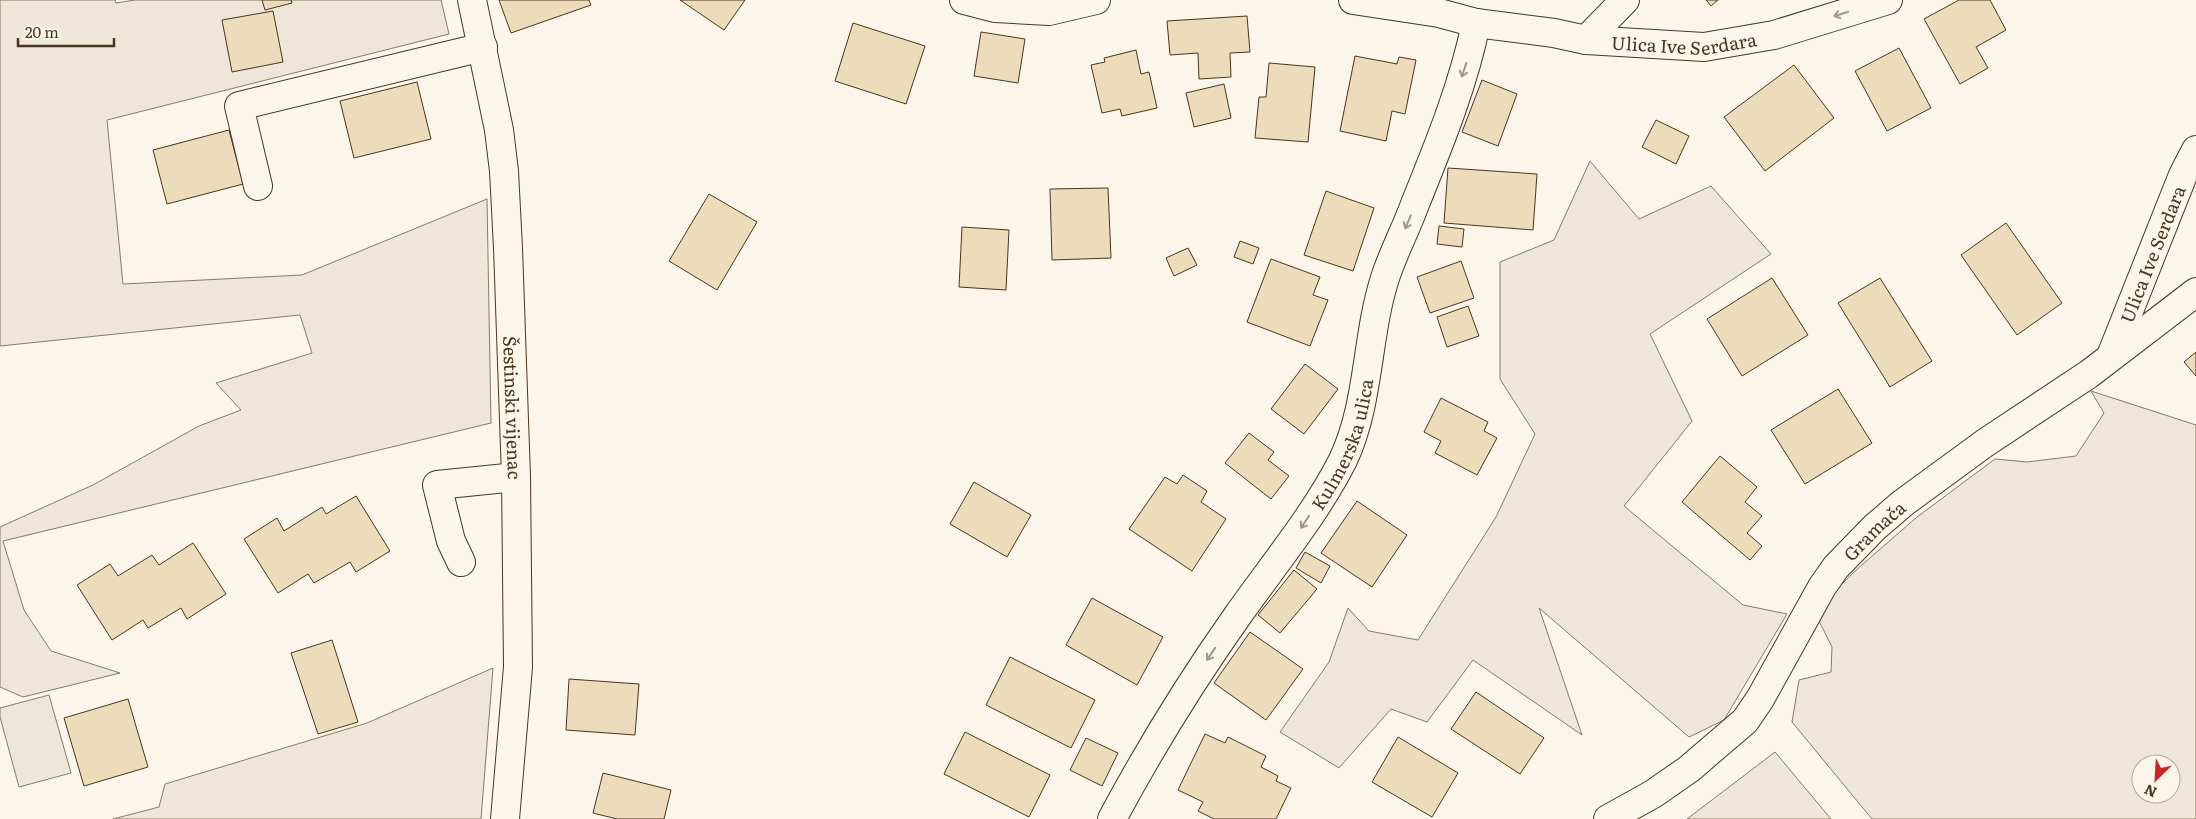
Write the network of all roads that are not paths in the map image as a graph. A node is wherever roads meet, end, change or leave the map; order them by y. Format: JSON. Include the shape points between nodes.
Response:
{"nodes":[{"id":1,"x":472,"y":0,"type":"edge"},
{"id":2,"x":964,"y":0,"type":"edge"},
{"id":3,"x":1096,"y":0,"type":"edge"},
{"id":4,"x":1353,"y":0,"type":"edge"},
{"id":5,"x":1625,"y":0,"type":"edge"},
{"id":6,"x":1888,"y":0,"type":"edge"},
{"id":7,"x":1476,"y":23,"type":"junction"},
{"id":8,"x":1586,"y":40,"type":"junction"},
{"id":9,"x":483,"y":48,"type":"junction"},
{"id":10,"x":2196,"y":150,"type":"edge"},
{"id":11,"x":258,"y":186,"type":"dead end"},
{"id":12,"x":2196,"y":292,"type":"edge"},
{"id":13,"x":2110,"y":357,"type":"junction"},
{"id":14,"x":516,"y":477,"type":"junction"},
{"id":15,"x":460,"y":562,"type":"dead end"},
{"id":16,"x":505,"y":819,"type":"edge"},
{"id":17,"x":1112,"y":819,"type":"edge"},
{"id":18,"x":1608,"y":819,"type":"edge"}],
"edges":[{"from":1,"to":9,"type":"street","name":"Šestinski vijenac"},
{"from":2,"to":3,"type":"street","via":[[995,8],[1049,12]]},
{"from":4,"to":7,"type":"street","name":"Ulica Ive Serdara","via":[[1439,13]]},
{"from":5,"to":8,"type":"street"},
{"from":6,"to":8,"type":"street","name":"Ulica Ive Serdara","one_way":true,"via":[[1774,35],[1704,47]]},
{"from":7,"to":8,"type":"street","name":"Ulica Ive Serdara"},
{"from":7,"to":17,"type":"street","name":"Kulmerska ulica","one_way":true,"via":[[1459,84],[1385,277],[1377,304],[1361,402],[1344,458],[1295,536],[1173,712]]},
{"from":9,"to":11,"type":"street","via":[[239,106]]},
{"from":9,"to":14,"type":"street","name":"Šestinski vijenac","via":[[504,171]]},
{"from":10,"to":13,"type":"street","name":"Ulica Ive Serdara"},
{"from":12,"to":13,"type":"street","name":"Gramača"},
{"from":13,"to":18,"type":"street","name":"Gramača","via":[[1903,503],[1875,527],[1822,586],[1745,721],[1673,780]]},
{"from":14,"to":15,"type":"street","via":[[437,485],[451,541]]},
{"from":14,"to":16,"type":"street","name":"Šestinski vijenac","via":[[518,667]]}]}
